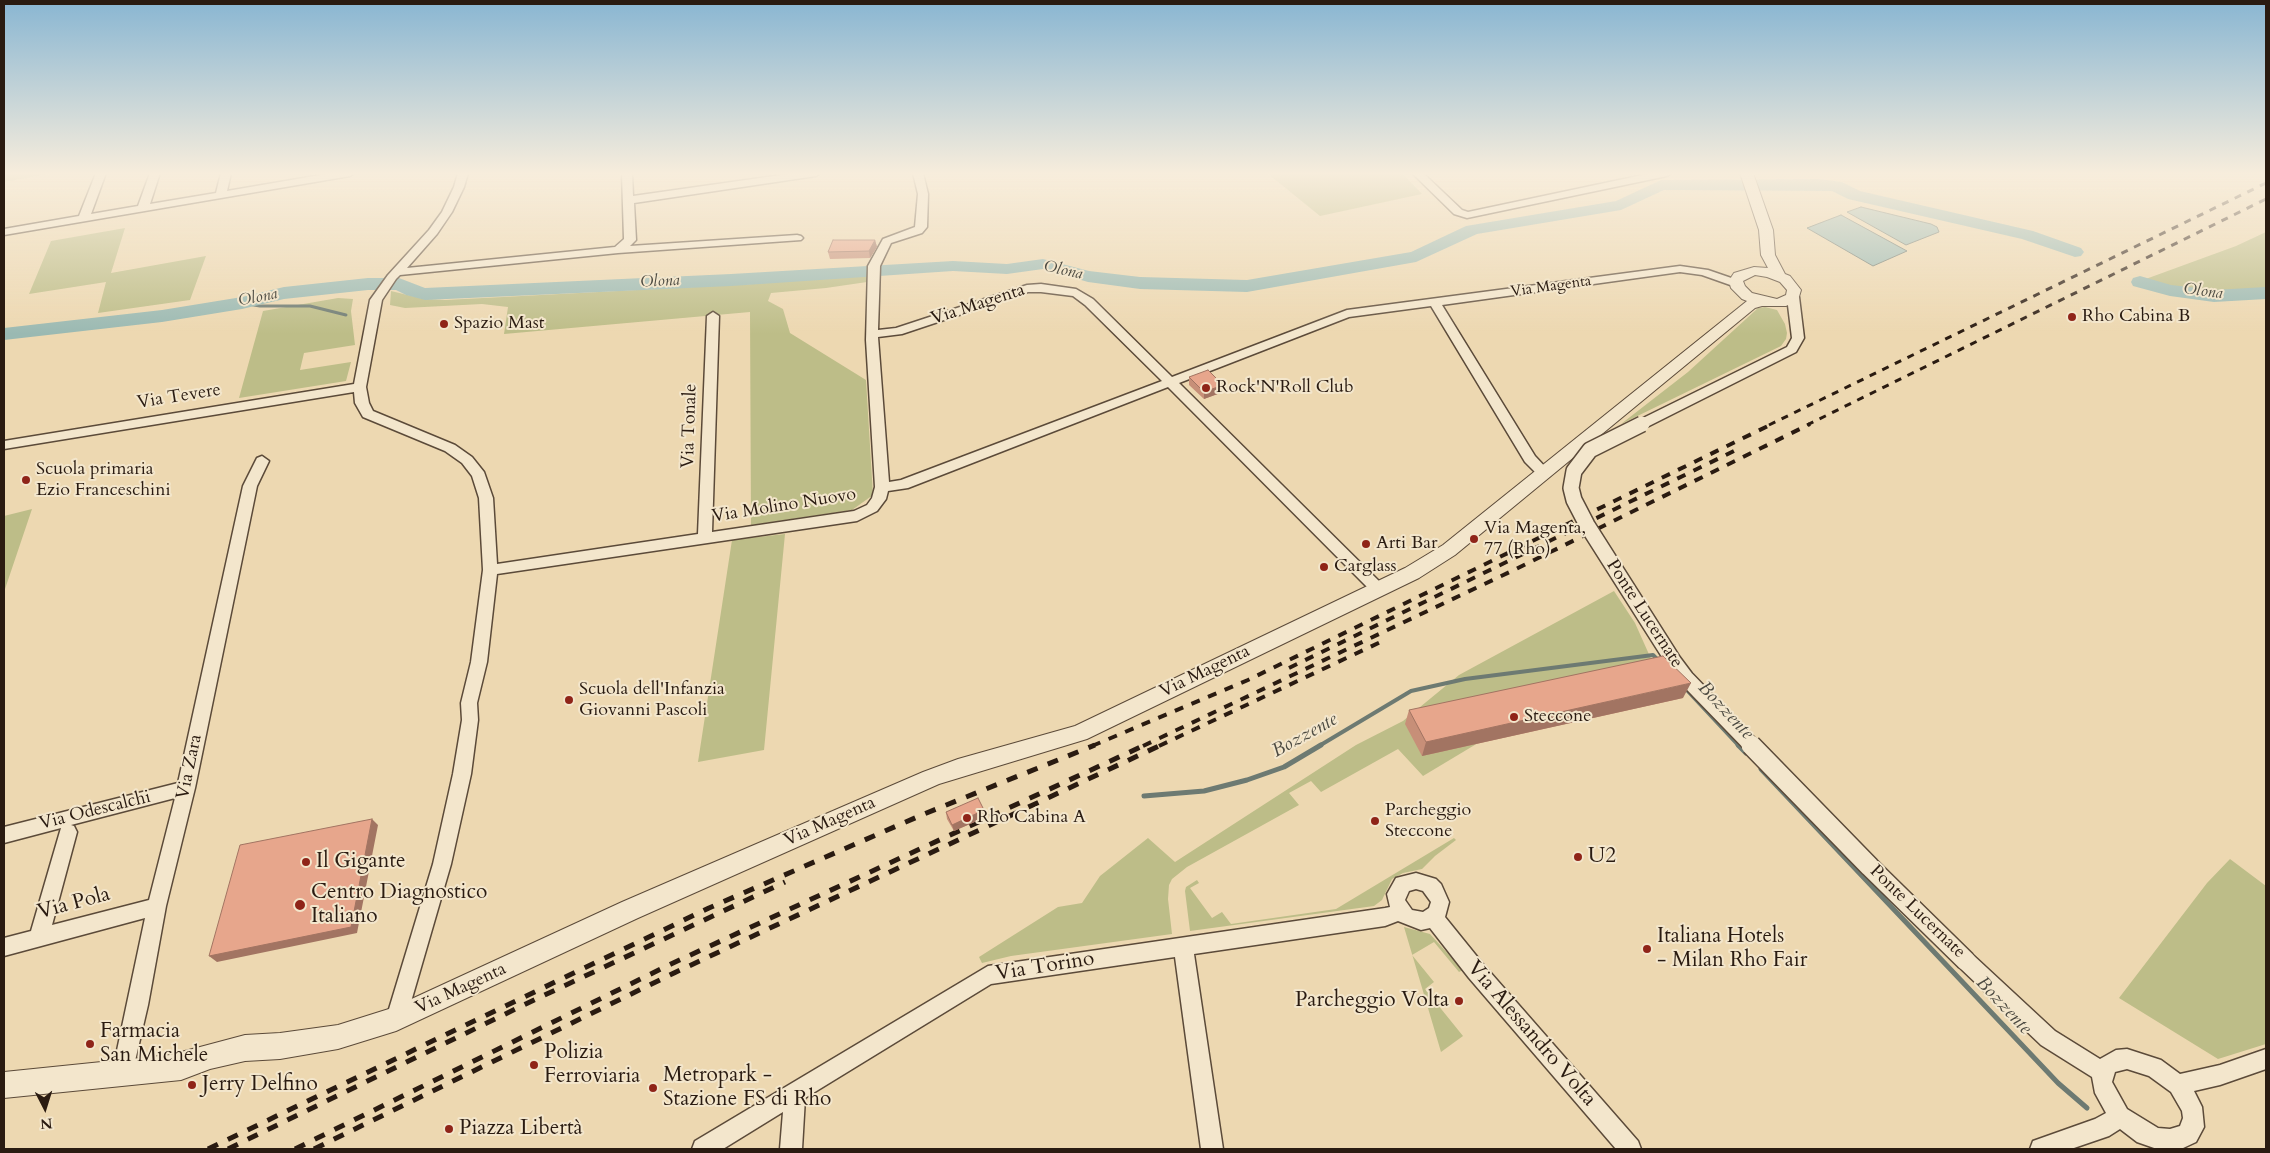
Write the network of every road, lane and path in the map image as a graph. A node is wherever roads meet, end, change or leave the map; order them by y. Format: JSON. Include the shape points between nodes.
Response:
{"nodes":[{"id":1,"x":34,"y":227,"type":"edge"},
{"id":2,"x":437,"y":227,"type":"edge"},
{"id":3,"x":630,"y":227,"type":"edge"},
{"id":4,"x":922,"y":227,"type":"edge"},
{"id":5,"x":1765,"y":227,"type":"edge"},
{"id":6,"x":4,"y":232,"type":"edge"},
{"id":7,"x":797,"y":238,"type":"dead end"},
{"id":8,"x":618,"y":250,"type":"junction"},
{"id":9,"x":1768,"y":255,"type":"junction"},
{"id":10,"x":395,"y":274,"type":"junction"},
{"id":11,"x":1779,"y":276,"type":"junction"},
{"id":12,"x":1745,"y":280,"type":"junction"},
{"id":13,"x":1793,"y":297,"type":"junction"},
{"id":14,"x":1761,"y":301,"type":"junction"},
{"id":15,"x":1435,"y":303,"type":"junction"},
{"id":16,"x":1777,"y":303,"type":"junction"},
{"id":17,"x":713,"y":316,"type":"dead end"},
{"id":18,"x":1796,"y":325,"type":"junction"},
{"id":19,"x":1716,"y":332,"type":"junction"},
{"id":20,"x":872,"y":334,"type":"junction"},
{"id":21,"x":1170,"y":382,"type":"junction"},
{"id":22,"x":360,"y":387,"type":"junction"},
{"id":23,"x":4,"y":445,"type":"edge"},
{"id":24,"x":262,"y":461,"type":"dead end"},
{"id":25,"x":1543,"y":472,"type":"junction"},
{"id":26,"x":882,"y":487,"type":"junction"},
{"id":27,"x":705,"y":538,"type":"junction"},
{"id":28,"x":490,"y":570,"type":"junction"},
{"id":29,"x":1378,"y":589,"type":"junction"},
{"id":30,"x":186,"y":788,"type":"junction"},
{"id":31,"x":68,"y":832,"type":"dead end"},
{"id":32,"x":4,"y":835,"type":"edge"},
{"id":33,"x":156,"y":906,"type":"junction"},
{"id":34,"x":1402,"y":912,"type":"junction"},
{"id":35,"x":1433,"y":917,"type":"junction"},
{"id":36,"x":39,"y":938,"type":"junction"},
{"id":37,"x":1183,"y":946,"type":"junction"},
{"id":38,"x":4,"y":947,"type":"edge"},
{"id":39,"x":396,"y":1019,"type":"junction"},
{"id":40,"x":2266,"y":1059,"type":"edge"},
{"id":41,"x":2103,"y":1072,"type":"junction"},
{"id":42,"x":122,"y":1074,"type":"junction"},
{"id":43,"x":4,"y":1085,"type":"edge"},
{"id":44,"x":2178,"y":1086,"type":"junction"},
{"id":45,"x":795,"y":1094,"type":"junction"},
{"id":46,"x":2120,"y":1116,"type":"junction"},
{"id":47,"x":2162,"y":1144,"type":"edge"},
{"id":48,"x":703,"y":1149,"type":"edge"},
{"id":49,"x":791,"y":1149,"type":"edge"},
{"id":50,"x":1212,"y":1149,"type":"edge"},
{"id":51,"x":1630,"y":1149,"type":"edge"},
{"id":52,"x":2042,"y":1149,"type":"edge"}],
"edges":[{"from":1,"to":6,"type":"street"},
{"from":2,"to":10,"type":"street"},
{"from":3,"to":8,"type":"street","via":[[630,240]]},
{"from":4,"to":20,"type":"street","via":[[887,241],[874,271]]},
{"from":5,"to":9,"type":"street"},
{"from":7,"to":8,"type":"street"},
{"from":8,"to":10,"type":"street"},
{"from":9,"to":11,"type":"street"},
{"from":9,"to":12,"type":"street","name":"Via Magenta"},
{"from":10,"to":22,"type":"street","via":[[374,308]]},
{"from":11,"to":12,"type":"street"},
{"from":11,"to":13,"type":"street","via":[[1793,286]]},
{"from":12,"to":14,"type":"street"},
{"from":12,"to":15,"type":"street","name":"Via Magenta","via":[[1697,271],[1667,270]]},
{"from":12,"to":19,"type":"street","name":"Via Magenta"},
{"from":13,"to":16,"type":"street"},
{"from":13,"to":18,"type":"street","name":"Ponte Lucernate"},
{"from":14,"to":16,"type":"street"},
{"from":14,"to":19,"type":"street","name":"Via Magenta","via":[[1750,305]]},
{"from":15,"to":21,"type":"street","name":"Via Magenta","via":[[1341,316]]},
{"from":15,"to":25,"type":"street","via":[[1530,459]]},
{"from":16,"to":18,"type":"street"},
{"from":17,"to":27,"type":"street","name":"Via Tonale"},
{"from":18,"to":41,"type":"street","name":"Ponte Lucernate","bridge":true,"via":[[1798,338],[1792,349],[1590,450],[1574,471],[1571,488],[1574,500],[1587,526],[1686,678],[1870,867],[2048,1038]]},
{"from":19,"to":25,"type":"street","name":"Via Magenta"},
{"from":20,"to":21,"type":"street","name":"Via Magenta","via":[[898,331],[1027,289],[1072,292],[1089,302]]},
{"from":20,"to":26,"type":"street"},
{"from":21,"to":26,"type":"street","name":"Via Magenta","via":[[903,485]]},
{"from":21,"to":29,"type":"street","name":"Via Magenta"},
{"from":22,"to":23,"type":"street","name":"Via Tevere"},
{"from":22,"to":28,"type":"street","via":[[362,403],[368,414],[450,448],[467,460],[479,475],[486,498]]},
{"from":24,"to":30,"type":"street","name":"Via Zara","via":[[250,486]]},
{"from":25,"to":29,"type":"street","name":"Via Magenta","via":[[1449,550]]},
{"from":26,"to":27,"type":"street","name":"Via Molino Nuovo","via":[[875,504],[857,516]]},
{"from":27,"to":28,"type":"street","name":"Via Molino Nuovo"},
{"from":28,"to":39,"type":"street","via":[[477,671],[482,690],[470,720],[458,800],[442,864]]},
{"from":29,"to":39,"type":"street","name":"Via Magenta","via":[[1080,733],[931,778],[630,910]]},
{"from":30,"to":32,"type":"street","name":"Via Odescalchi"},
{"from":30,"to":33,"type":"street","name":"Via Zara"},
{"from":31,"to":36,"type":"street"},
{"from":33,"to":36,"type":"street","name":"Via Pola"},
{"from":33,"to":42,"type":"street","name":"Via Zara"},
{"from":34,"to":35,"type":"street","via":[[1414,920]]},
{"from":34,"to":35,"type":"street","via":[[1396,894],[1403,884],[1416,881],[1429,886],[1438,896],[1439,908]]},
{"from":34,"to":37,"type":"street","name":"Via Torino"},
{"from":35,"to":51,"type":"street","name":"Via Alessandro Volta"},
{"from":36,"to":38,"type":"street","name":"Via Pola"},
{"from":37,"to":45,"type":"street","name":"Via Torino","via":[[988,975]]},
{"from":37,"to":50,"type":"street"},
{"from":39,"to":42,"type":"street","name":"Via Magenta","via":[[338,1038],[245,1048],[170,1068]]},
{"from":40,"to":44,"type":"street"},
{"from":41,"to":44,"type":"street","via":[[2116,1060],[2127,1059],[2154,1067]]},
{"from":41,"to":46,"type":"street","via":[[2105,1093]]},
{"from":42,"to":43,"type":"street","name":"Via Magenta"},
{"from":44,"to":47,"type":"street","via":[[2192,1107],[2193,1127],[2180,1139]]},
{"from":45,"to":48,"type":"street","name":"Via Torino"},
{"from":45,"to":49,"type":"street"},
{"from":46,"to":47,"type":"street"},
{"from":46,"to":52,"type":"street","via":[[2101,1128]]}]}
